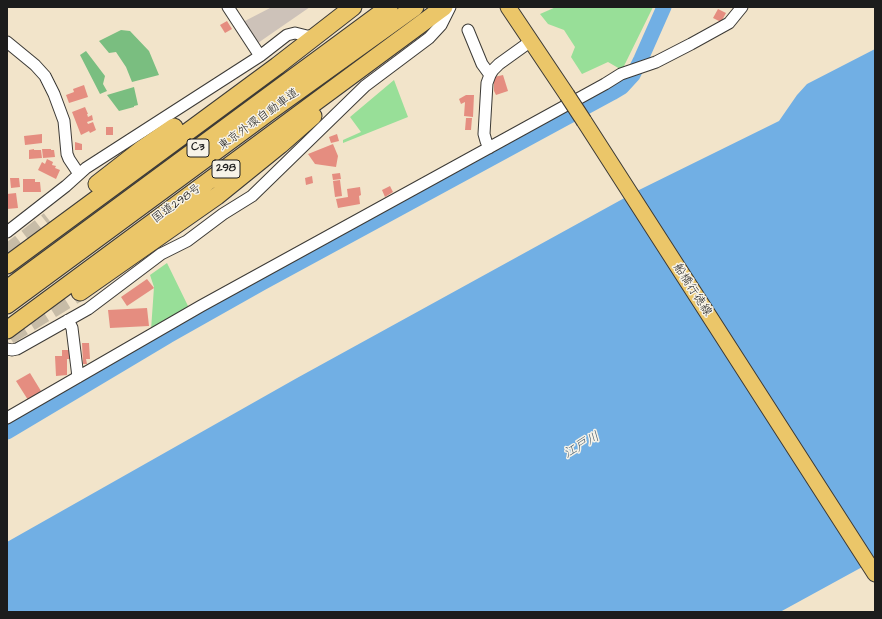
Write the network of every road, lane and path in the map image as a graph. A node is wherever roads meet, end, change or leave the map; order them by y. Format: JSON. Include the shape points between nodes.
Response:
{"nodes":[{"id":1,"x":228,"y":7,"type":"edge"},
{"id":2,"x":353,"y":7,"type":"edge"},
{"id":3,"x":389,"y":7,"type":"edge"},
{"id":4,"x":415,"y":7,"type":"edge"},
{"id":5,"x":444,"y":7,"type":"edge"},
{"id":6,"x":450,"y":7,"type":"edge"},
{"id":7,"x":508,"y":7,"type":"edge"},
{"id":8,"x":739,"y":11,"type":"edge"},
{"id":9,"x":468,"y":30,"type":"dead end"},
{"id":10,"x":314,"y":36,"type":"junction"},
{"id":11,"x":531,"y":41,"type":"junction"},
{"id":12,"x":7,"y":42,"type":"edge"},
{"id":13,"x":260,"y":56,"type":"junction"},
{"id":14,"x":376,"y":57,"type":"junction"},
{"id":15,"x":277,"y":66,"type":"junction"},
{"id":16,"x":490,"y":75,"type":"junction"},
{"id":17,"x":489,"y":148,"type":"junction"},
{"id":18,"x":79,"y":174,"type":"junction"},
{"id":19,"x":49,"y":220,"type":"tunnel mouth"},
{"id":20,"x":7,"y":232,"type":"edge"},
{"id":21,"x":7,"y":265,"type":"edge"},
{"id":22,"x":7,"y":289,"type":"edge"},
{"id":23,"x":80,"y":292,"type":"tunnel mouth"},
{"id":24,"x":7,"y":305,"type":"edge"},
{"id":25,"x":68,"y":320,"type":"junction"},
{"id":26,"x":7,"y":330,"type":"edge"},
{"id":27,"x":7,"y":350,"type":"edge"},
{"id":28,"x":78,"y":377,"type":"junction"},
{"id":29,"x":7,"y":418,"type":"edge"},
{"id":30,"x":875,"y":574,"type":"edge"}],
"edges":[{"from":1,"to":13,"type":"street"},
{"from":2,"to":10,"type":"highway"},
{"from":3,"to":22,"type":"highway","name":"東京外環自動車道","number":"C3"},
{"from":4,"to":24,"type":"highway","name":"東京外環自動車道","number":"C3"},
{"from":5,"to":14,"type":"highway","name":"国道298号","number":"298"},
{"from":6,"to":25,"type":"street","via":[[441,25],[429,38],[365,86],[252,196],[187,241],[161,254],[111,292]]},
{"from":7,"to":11,"type":"main road","name":"船橋行徳線"},
{"from":8,"to":17,"type":"street","via":[[724,26],[667,58],[627,71]]},
{"from":9,"to":16,"type":"street","via":[[482,64]]},
{"from":10,"to":13,"type":"street","via":[[291,33]]},
{"from":10,"to":15,"type":"highway"},
{"from":11,"to":16,"type":"street","via":[[499,64]]},
{"from":11,"to":30,"type":"main road","name":"船橋行徳線","bridge":true},
{"from":12,"to":18,"type":"street","via":[[45,76],[64,121],[67,154]]},
{"from":13,"to":18,"type":"street"},
{"from":14,"to":23,"type":"highway","via":[[308,120],[217,196]]},
{"from":14,"to":26,"type":"highway","name":"国道298号","number":"298"},
{"from":15,"to":19,"type":"highway","via":[[239,86],[174,127]]},
{"from":15,"to":21,"type":"highway"},
{"from":16,"to":17,"type":"street","via":[[487,83],[484,134]]},
{"from":17,"to":28,"type":"street","via":[[208,302]]},
{"from":18,"to":20,"type":"street"},
{"from":25,"to":27,"type":"street","via":[[17,349]]},
{"from":25,"to":28,"type":"street","via":[[72,328]]},
{"from":28,"to":29,"type":"street"}]}
